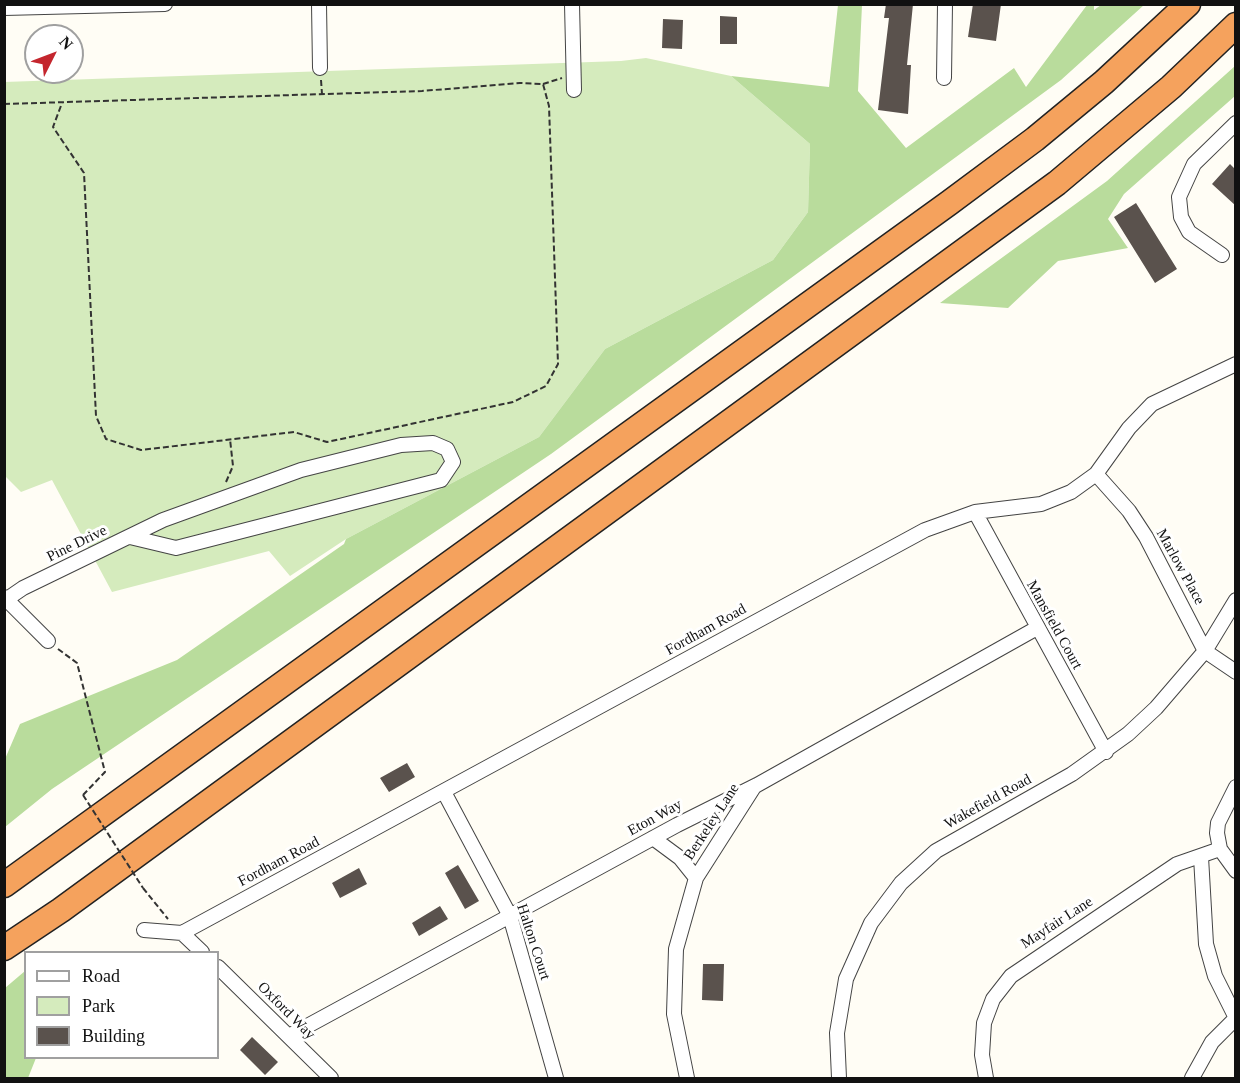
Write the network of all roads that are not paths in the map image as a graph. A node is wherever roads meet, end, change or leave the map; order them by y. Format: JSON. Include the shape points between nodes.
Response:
{"nodes":[{"id":1,"x":165,"y":4,"type":"edge"},
{"id":2,"x":319,"y":4,"type":"edge"},
{"id":3,"x":572,"y":4,"type":"edge"},
{"id":4,"x":945,"y":4,"type":"edge"},
{"id":5,"x":1188,"y":4,"type":"edge"},
{"id":6,"x":4,"y":8,"type":"edge"},
{"id":7,"x":1236,"y":25,"type":"edge"},
{"id":8,"x":320,"y":68,"type":"dead end"},
{"id":9,"x":944,"y":78,"type":"dead end"},
{"id":10,"x":574,"y":90,"type":"dead end"},
{"id":11,"x":1236,"y":123,"type":"edge"},
{"id":12,"x":1222,"y":255,"type":"dead end"},
{"id":13,"x":1236,"y":364,"type":"edge"},
{"id":14,"x":1096,"y":474,"type":"junction"},
{"id":15,"x":975,"y":512,"type":"junction"},
{"id":16,"x":130,"y":537,"type":"junction"},
{"id":17,"x":6,"y":598,"type":"edge"},
{"id":18,"x":1236,"y":600,"type":"edge"},
{"id":19,"x":1037,"y":628,"type":"junction"},
{"id":20,"x":48,"y":641,"type":"road end"},
{"id":21,"x":1205,"y":651,"type":"junction"},
{"id":22,"x":1236,"y":672,"type":"edge"},
{"id":23,"x":1106,"y":752,"type":"junction"},
{"id":24,"x":757,"y":784,"type":"junction"},
{"id":25,"x":1236,"y":787,"type":"edge"},
{"id":26,"x":444,"y":792,"type":"junction"},
{"id":27,"x":73,"y":834,"type":"junction"},
{"id":28,"x":653,"y":838,"type":"junction"},
{"id":29,"x":1220,"y":849,"type":"junction"},
{"id":30,"x":1202,"y":857,"type":"junction"},
{"id":31,"x":4,"y":868,"type":"edge"},
{"id":32,"x":1236,"y":871,"type":"edge"},
{"id":33,"x":696,"y":878,"type":"junction"},
{"id":34,"x":4,"y":885,"type":"edge"},
{"id":35,"x":61,"y":910,"type":"junction"},
{"id":36,"x":510,"y":916,"type":"junction"},
{"id":37,"x":144,"y":930,"type":"dead end"},
{"id":38,"x":182,"y":933,"type":"junction"},
{"id":39,"x":4,"y":948,"type":"edge"},
{"id":40,"x":26,"y":951,"type":"edge"},
{"id":41,"x":201,"y":951,"type":"edge"},
{"id":42,"x":24,"y":953,"type":"edge"},
{"id":43,"x":4,"y":968,"type":"edge"},
{"id":44,"x":219,"y":968,"type":"edge"},
{"id":45,"x":1236,"y":1018,"type":"edge"},
{"id":46,"x":289,"y":1036,"type":"junction"},
{"id":47,"x":332,"y":1078,"type":"edge"},
{"id":48,"x":556,"y":1078,"type":"edge"},
{"id":49,"x":687,"y":1078,"type":"edge"},
{"id":50,"x":839,"y":1078,"type":"edge"},
{"id":51,"x":986,"y":1078,"type":"edge"},
{"id":52,"x":1192,"y":1078,"type":"edge"}],
"edges":[{"from":1,"to":6,"type":"street"},
{"from":2,"to":8,"type":"street"},
{"from":3,"to":10,"type":"street"},
{"from":4,"to":9,"type":"street"},
{"from":5,"to":27,"type":"highway","via":[[1096,88],[949,203]]},
{"from":7,"to":35,"type":"highway","via":[[1172,87],[1057,183]]},
{"from":11,"to":12,"type":"street","via":[[1194,164],[1179,197],[1181,217],[1189,232]]},
{"from":13,"to":14,"type":"street","name":"Fordham Road","via":[[1152,405],[1129,428]]},
{"from":14,"to":15,"type":"street","name":"Fordham Road","via":[[1071,492],[1041,504]]},
{"from":14,"to":21,"type":"street","name":"Marlow Place","via":[[1146,537]]},
{"from":15,"to":19,"type":"street","name":"Mansfield Court"},
{"from":15,"to":26,"type":"street","name":"Fordham Road","via":[[925,530]]},
{"from":16,"to":16,"type":"street","name":"Pine Drive","via":[[176,548],[441,480],[453,462],[447,450],[433,443],[401,445],[301,470],[163,520]]},
{"from":16,"to":17,"type":"street","name":"Pine Drive"},
{"from":17,"to":20,"type":"street"},
{"from":18,"to":21,"type":"street","name":"Wakefield Road"},
{"from":19,"to":23,"type":"street","name":"Mansfield Court"},
{"from":19,"to":24,"type":"street","name":"Eton Way"},
{"from":21,"to":22,"type":"street","name":"Marlow Place"},
{"from":21,"to":23,"type":"street","name":"Wakefield Road","via":[[1156,708]]},
{"from":23,"to":50,"type":"street","name":"Wakefield Road","via":[[936,851],[890,896],[871,923],[846,979],[837,1033]]},
{"from":24,"to":28,"type":"street","name":"Eton Way"},
{"from":24,"to":33,"type":"street","name":"Berkeley Lane"},
{"from":25,"to":29,"type":"street","via":[[1218,823]]},
{"from":26,"to":36,"type":"street","name":"Halton Court"},
{"from":26,"to":38,"type":"street","name":"Fordham Road"},
{"from":27,"to":31,"type":"highway"},
{"from":27,"to":34,"type":"highway"},
{"from":28,"to":33,"type":"street","name":"Berkeley Lane","via":[[680,858]]},
{"from":28,"to":36,"type":"street","name":"Eton Way"},
{"from":29,"to":30,"type":"street","name":"Mayfair Lane"},
{"from":29,"to":32,"type":"street"},
{"from":30,"to":45,"type":"street","via":[[1206,944],[1215,976]]},
{"from":30,"to":51,"type":"street","name":"Mayfair Lane","via":[[1176,864],[1011,976],[993,999],[984,1023],[982,1054]]},
{"from":33,"to":49,"type":"street","name":"Berkeley Lane","via":[[676,949],[673,978],[676,1032]]},
{"from":35,"to":39,"type":"highway"},
{"from":35,"to":40,"type":"highway"},
{"from":36,"to":46,"type":"street","name":"Eton Way"},
{"from":36,"to":48,"type":"street","name":"Halton Court"},
{"from":37,"to":38,"type":"street"},
{"from":38,"to":41,"type":"street"},
{"from":42,"to":43,"type":"highway"},
{"from":44,"to":46,"type":"street","name":"Oxford Way"},
{"from":45,"to":52,"type":"street","via":[[1212,1042]]},
{"from":46,"to":47,"type":"street","name":"Oxford Way"}]}
